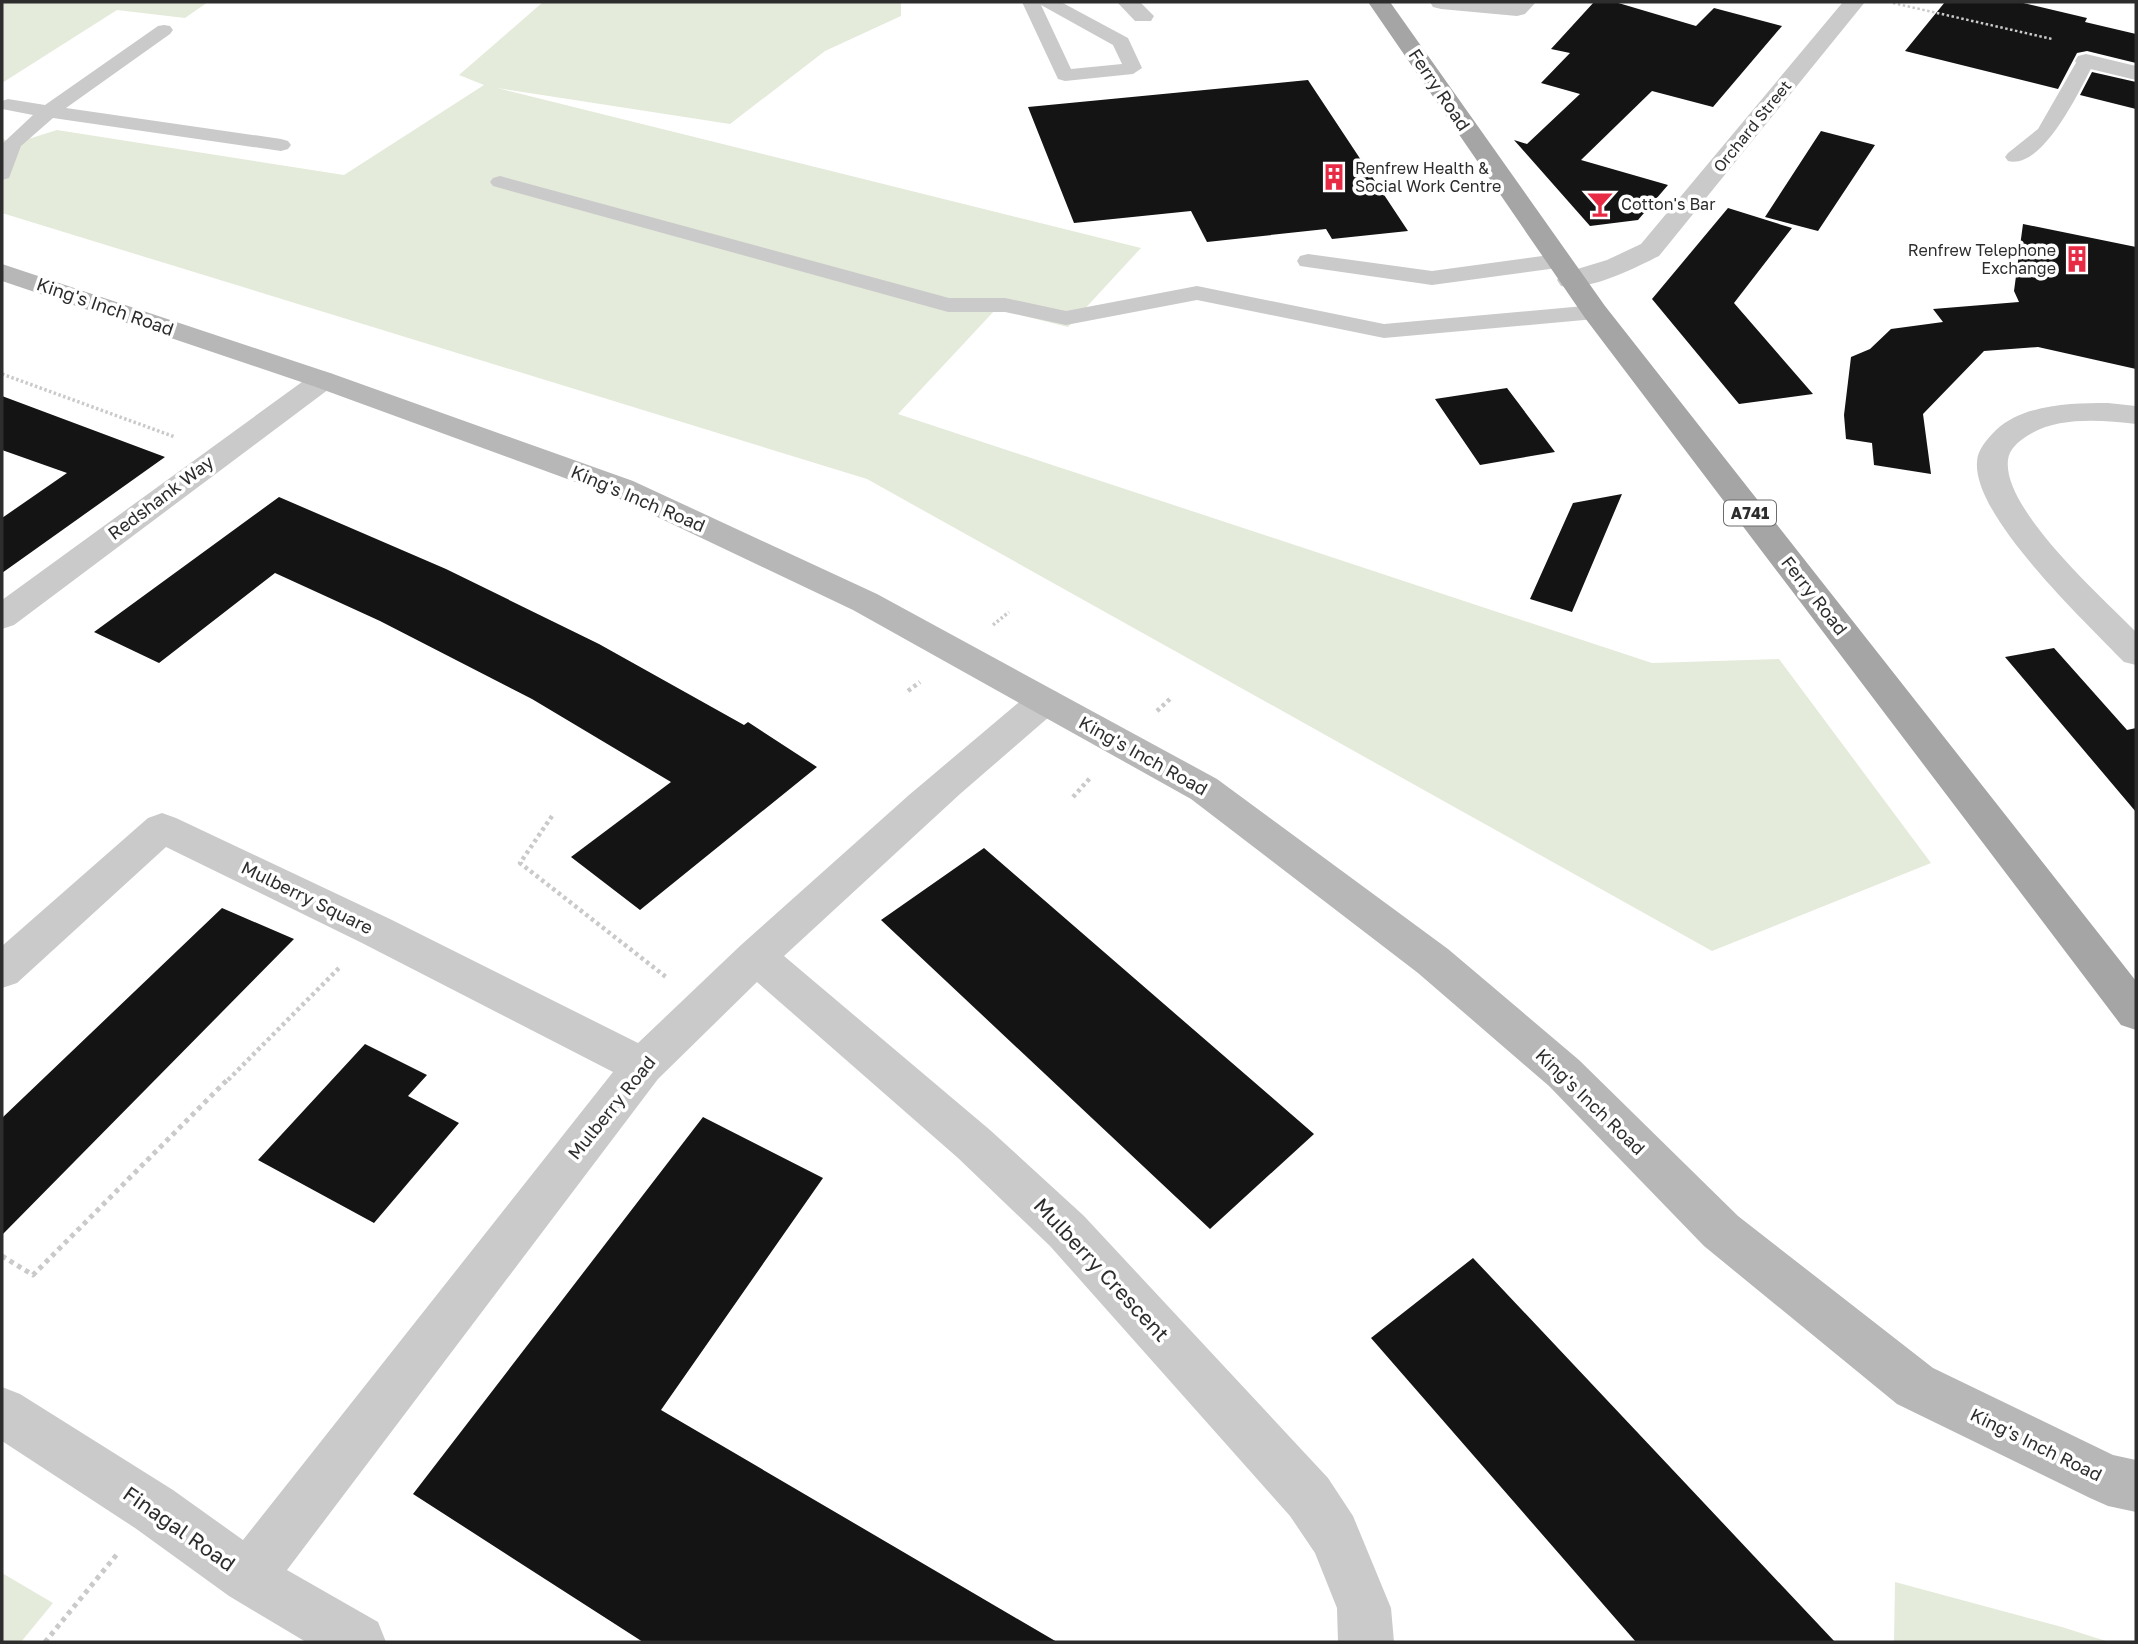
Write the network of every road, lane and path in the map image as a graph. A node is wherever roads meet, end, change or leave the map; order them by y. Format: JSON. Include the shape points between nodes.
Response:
{"nodes":[{"id":1,"x":1031,"y":2,"type":"edge"},
{"id":2,"x":1048,"y":2,"type":"edge"},
{"id":3,"x":1379,"y":2,"type":"edge"},
{"id":4,"x":1441,"y":2,"type":"edge"},
{"id":5,"x":1525,"y":2,"type":"edge"},
{"id":6,"x":1854,"y":2,"type":"edge"},
{"id":7,"x":1885,"y":2,"type":"edge"},
{"id":8,"x":164,"y":30,"type":"dead end"},
{"id":9,"x":2085,"y":61,"type":"junction"},
{"id":10,"x":2136,"y":73,"type":"edge"},
{"id":11,"x":8,"y":105,"type":"dead end"},
{"id":12,"x":50,"y":111,"type":"junction"},
{"id":13,"x":281,"y":145,"type":"dead end"},
{"id":14,"x":2015,"y":157,"type":"dead end"},
{"id":15,"x":2,"y":174,"type":"edge"},
{"id":16,"x":500,"y":182,"type":"dead end"},
{"id":17,"x":1308,"y":261,"type":"dead end"},
{"id":18,"x":1564,"y":270,"type":"junction"},
{"id":19,"x":2,"y":272,"type":"edge"},
{"id":20,"x":1594,"y":313,"type":"junction"},
{"id":21,"x":2,"y":374,"type":"edge"},
{"id":22,"x":323,"y":380,"type":"junction"},
{"id":23,"x":2136,"y":415,"type":"edge"},
{"id":24,"x":220,"y":454,"type":"junction"},
{"id":25,"x":2,"y":617,"type":"edge"},
{"id":26,"x":2136,"y":653,"type":"edge"},
{"id":27,"x":1044,"y":701,"type":"junction"},
{"id":28,"x":552,"y":816,"type":"dead end"},
{"id":29,"x":376,"y":931,"type":"junction"},
{"id":30,"x":756,"y":957,"type":"junction"},
{"id":31,"x":2,"y":971,"type":"edge"},
{"id":32,"x":703,"y":1005,"type":"junction"},
{"id":33,"x":2136,"y":1012,"type":"edge"},
{"id":34,"x":643,"y":1066,"type":"junction"},
{"id":35,"x":2,"y":1256,"type":"edge"},
{"id":36,"x":2,"y":1412,"type":"edge"},
{"id":37,"x":2136,"y":1486,"type":"edge"},
{"id":38,"x":154,"y":1509,"type":"junction"},
{"id":39,"x":248,"y":1577,"type":"junction"},
{"id":40,"x":45,"y":1642,"type":"edge"},
{"id":41,"x":358,"y":1642,"type":"edge"},
{"id":42,"x":1366,"y":1642,"type":"edge"}],
"edges":[{"from":1,"to":2,"type":"lane","via":[[1065,75],[1133,68],[1121,42]]},
{"from":3,"to":18,"type":"main road","name":"Ferry Road","number":"A741"},
{"from":4,"to":5,"type":"street","via":[[1517,9]]},
{"from":6,"to":18,"type":"street","name":"Orchard Street","via":[[1650,250],[1617,266]]},
{"from":7,"to":9,"type":"path","via":[[2064,42]]},
{"from":8,"to":12,"type":"lane"},
{"from":9,"to":10,"type":"street"},
{"from":9,"to":14,"type":"lane","via":[[2046,132]]},
{"from":11,"to":12,"type":"lane"},
{"from":12,"to":13,"type":"lane"},
{"from":12,"to":15,"type":"lane","via":[[12,144]]},
{"from":16,"to":20,"type":"lane","via":[[948,304],[1005,305],[1066,318],[1197,293],[1384,331]]},
{"from":17,"to":18,"type":"lane","via":[[1432,278]]},
{"from":18,"to":20,"type":"main road","name":"Ferry Road","number":"A741"},
{"from":19,"to":22,"type":"street","name":"King's Inch Road"},
{"from":20,"to":33,"type":"main road","name":"Ferry Road","number":"A741"},
{"from":21,"to":24,"type":"path"},
{"from":22,"to":24,"type":"street","name":"Redshank Way"},
{"from":22,"to":27,"type":"street","name":"King's Inch Road","via":[[622,488],[864,603]]},
{"from":23,"to":26,"type":"street","via":[[2074,413],[2032,421],[2005,436],[1992,463],[1999,492],[2024,534]]},
{"from":24,"to":25,"type":"street","name":"Redshank Way"},
{"from":27,"to":30,"type":"street","name":"Mulberry Road"},
{"from":27,"to":37,"type":"street","name":"King's Inch Road","via":[[1204,789],[1433,961],[1564,1073],[1721,1231],[1915,1386],[2108,1480]]},
{"from":28,"to":32,"type":"path","via":[[520,863]]},
{"from":29,"to":31,"type":"street","name":"Mulberry Square","via":[[162,828]]},
{"from":29,"to":34,"type":"street","name":"Mulberry Square"},
{"from":29,"to":35,"type":"path","via":[[33,1275]]},
{"from":30,"to":32,"type":"street","name":"Mulberry Road"},
{"from":30,"to":42,"type":"street","name":"Mulberry Crescent","via":[[1048,1213],[1309,1497],[1334,1535],[1364,1608]]},
{"from":32,"to":34,"type":"street","name":"Mulberry Road"},
{"from":34,"to":39,"type":"street","name":"Mulberry Road"},
{"from":36,"to":38,"type":"street","name":"Finagal Road"},
{"from":38,"to":39,"type":"street","name":"Finagal Road"},
{"from":38,"to":40,"type":"path"},
{"from":39,"to":41,"type":"street","name":"Finagal Road"}]}
